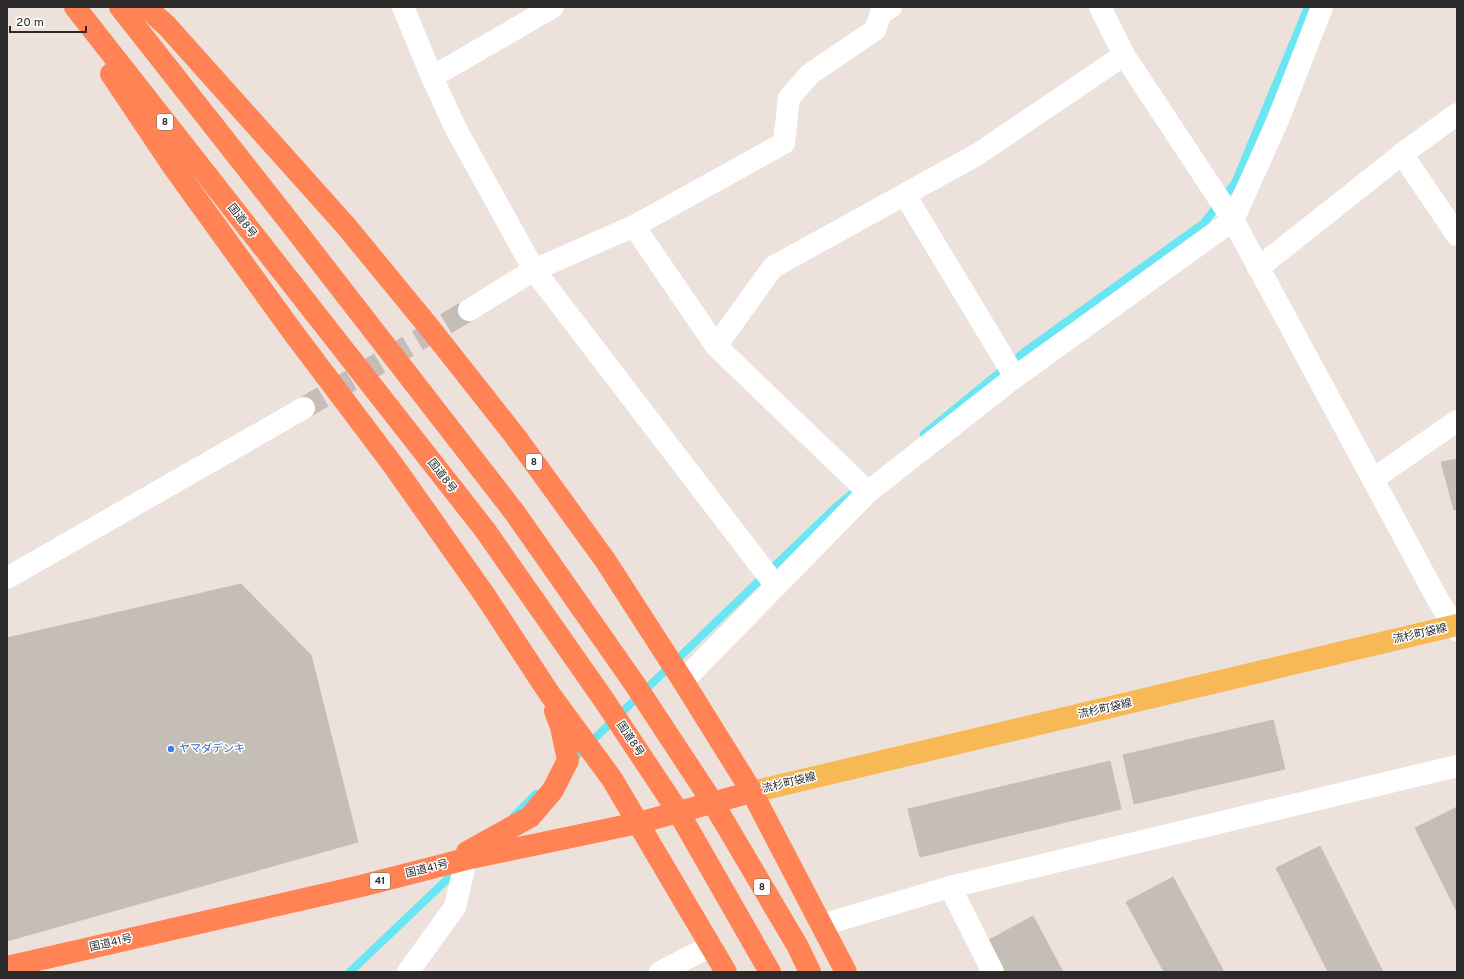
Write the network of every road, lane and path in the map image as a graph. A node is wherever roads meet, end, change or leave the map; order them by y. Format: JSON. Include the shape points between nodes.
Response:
{"nodes":[{"id":1,"x":66,"y":7,"type":"edge"},
{"id":2,"x":75,"y":7,"type":"edge"},
{"id":3,"x":120,"y":7,"type":"edge"},
{"id":4,"x":146,"y":7,"type":"edge"},
{"id":5,"x":403,"y":7,"type":"edge"},
{"id":6,"x":553,"y":7,"type":"edge"},
{"id":7,"x":1100,"y":7,"type":"edge"},
{"id":8,"x":1322,"y":7,"type":"edge"},
{"id":9,"x":883,"y":9,"type":"edge"},
{"id":10,"x":1124,"y":55,"type":"junction"},
{"id":11,"x":432,"y":77,"type":"junction"},
{"id":12,"x":1457,"y":114,"type":"edge"},
{"id":13,"x":1402,"y":154,"type":"junction"},
{"id":14,"x":905,"y":195,"type":"junction"},
{"id":15,"x":1233,"y":220,"type":"junction"},
{"id":16,"x":634,"y":226,"type":"junction"},
{"id":17,"x":1457,"y":235,"type":"edge"},
{"id":18,"x":1258,"y":268,"type":"junction"},
{"id":19,"x":534,"y":270,"type":"junction"},
{"id":20,"x":469,"y":310,"type":"tunnel mouth"},
{"id":21,"x":716,"y":346,"type":"junction"},
{"id":22,"x":1015,"y":377,"type":"junction"},
{"id":23,"x":304,"y":408,"type":"tunnel mouth"},
{"id":24,"x":1457,"y":421,"type":"edge"},
{"id":25,"x":1373,"y":479,"type":"junction"},
{"id":26,"x":868,"y":492,"type":"junction"},
{"id":27,"x":7,"y":578,"type":"edge"},
{"id":28,"x":776,"y":586,"type":"junction"},
{"id":29,"x":1456,"y":627,"type":"edge"},
{"id":30,"x":683,"y":681,"type":"junction"},
{"id":31,"x":549,"y":693,"type":"junction"},
{"id":32,"x":1457,"y":766,"type":"edge"},
{"id":33,"x":752,"y":792,"type":"junction"},
{"id":34,"x":638,"y":823,"type":"junction"},
{"id":35,"x":455,"y":861,"type":"junction"},
{"id":36,"x":950,"y":887,"type":"junction"},
{"id":37,"x":822,"y":925,"type":"junction"},
{"id":38,"x":711,"y":946,"type":"junction"},
{"id":39,"x":7,"y":967,"type":"edge"},
{"id":40,"x":408,"y":972,"type":"edge"},
{"id":41,"x":660,"y":972,"type":"edge"},
{"id":42,"x":726,"y":972,"type":"edge"},
{"id":43,"x":770,"y":972,"type":"edge"},
{"id":44,"x":810,"y":972,"type":"edge"},
{"id":45,"x":846,"y":972,"type":"edge"},
{"id":46,"x":993,"y":972,"type":"edge"}],
"edges":[{"from":1,"to":31,"type":"highway","number":"8","via":[[172,166],[393,465],[484,594]]},
{"from":2,"to":43,"type":"highway","name":"国道8号","number":"8","via":[[485,530],[679,813]]},
{"from":3,"to":44,"type":"highway","number":"8","via":[[515,513],[634,683],[713,803],[797,945]]},
{"from":4,"to":30,"type":"highway","number":"8","via":[[346,226],[434,333],[515,436],[605,560]]},
{"from":5,"to":11,"type":"street"},
{"from":6,"to":11,"type":"street"},
{"from":7,"to":10,"type":"street"},
{"from":8,"to":15,"type":"street","via":[[1278,120]]},
{"from":9,"to":16,"type":"street","via":[[875,30],[810,74],[789,98],[784,143]]},
{"from":10,"to":14,"type":"street","via":[[978,154]]},
{"from":10,"to":15,"type":"street"},
{"from":11,"to":19,"type":"street","via":[[456,129]]},
{"from":12,"to":13,"type":"street"},
{"from":13,"to":17,"type":"street"},
{"from":13,"to":18,"type":"street"},
{"from":14,"to":21,"type":"street","via":[[773,267]]},
{"from":14,"to":22,"type":"street"},
{"from":15,"to":18,"type":"street"},
{"from":15,"to":22,"type":"street"},
{"from":16,"to":19,"type":"street"},
{"from":16,"to":21,"type":"street"},
{"from":18,"to":25,"type":"street"},
{"from":19,"to":20,"type":"street"},
{"from":19,"to":28,"type":"street"},
{"from":21,"to":26,"type":"street"},
{"from":22,"to":26,"type":"street"},
{"from":23,"to":27,"type":"street"},
{"from":24,"to":25,"type":"street"},
{"from":25,"to":29,"type":"street","via":[[1438,600]]},
{"from":26,"to":28,"type":"street"},
{"from":28,"to":30,"type":"street"},
{"from":29,"to":33,"type":"main road","name":"流杉町袋線"},
{"from":30,"to":33,"type":"highway","number":"8"},
{"from":31,"to":34,"type":"highway","number":"8","via":[[612,779]]},
{"from":31,"to":35,"type":"highway","via":[[561,727],[568,760],[553,790],[530,817]]},
{"from":32,"to":36,"type":"street"},
{"from":33,"to":34,"type":"highway","name":"国道41号","number":"41"},
{"from":33,"to":37,"type":"highway","number":"8"},
{"from":34,"to":35,"type":"highway","name":"国道41号","number":"41"},
{"from":34,"to":38,"type":"highway","number":"8"},
{"from":35,"to":39,"type":"highway","name":"国道41号","number":"41","via":[[361,886]]},
{"from":35,"to":40,"type":"street","via":[[455,907]]},
{"from":36,"to":37,"type":"street"},
{"from":36,"to":46,"type":"street"},
{"from":37,"to":45,"type":"highway","number":"8"},
{"from":38,"to":41,"type":"street"},
{"from":38,"to":42,"type":"highway","number":"8"}]}
